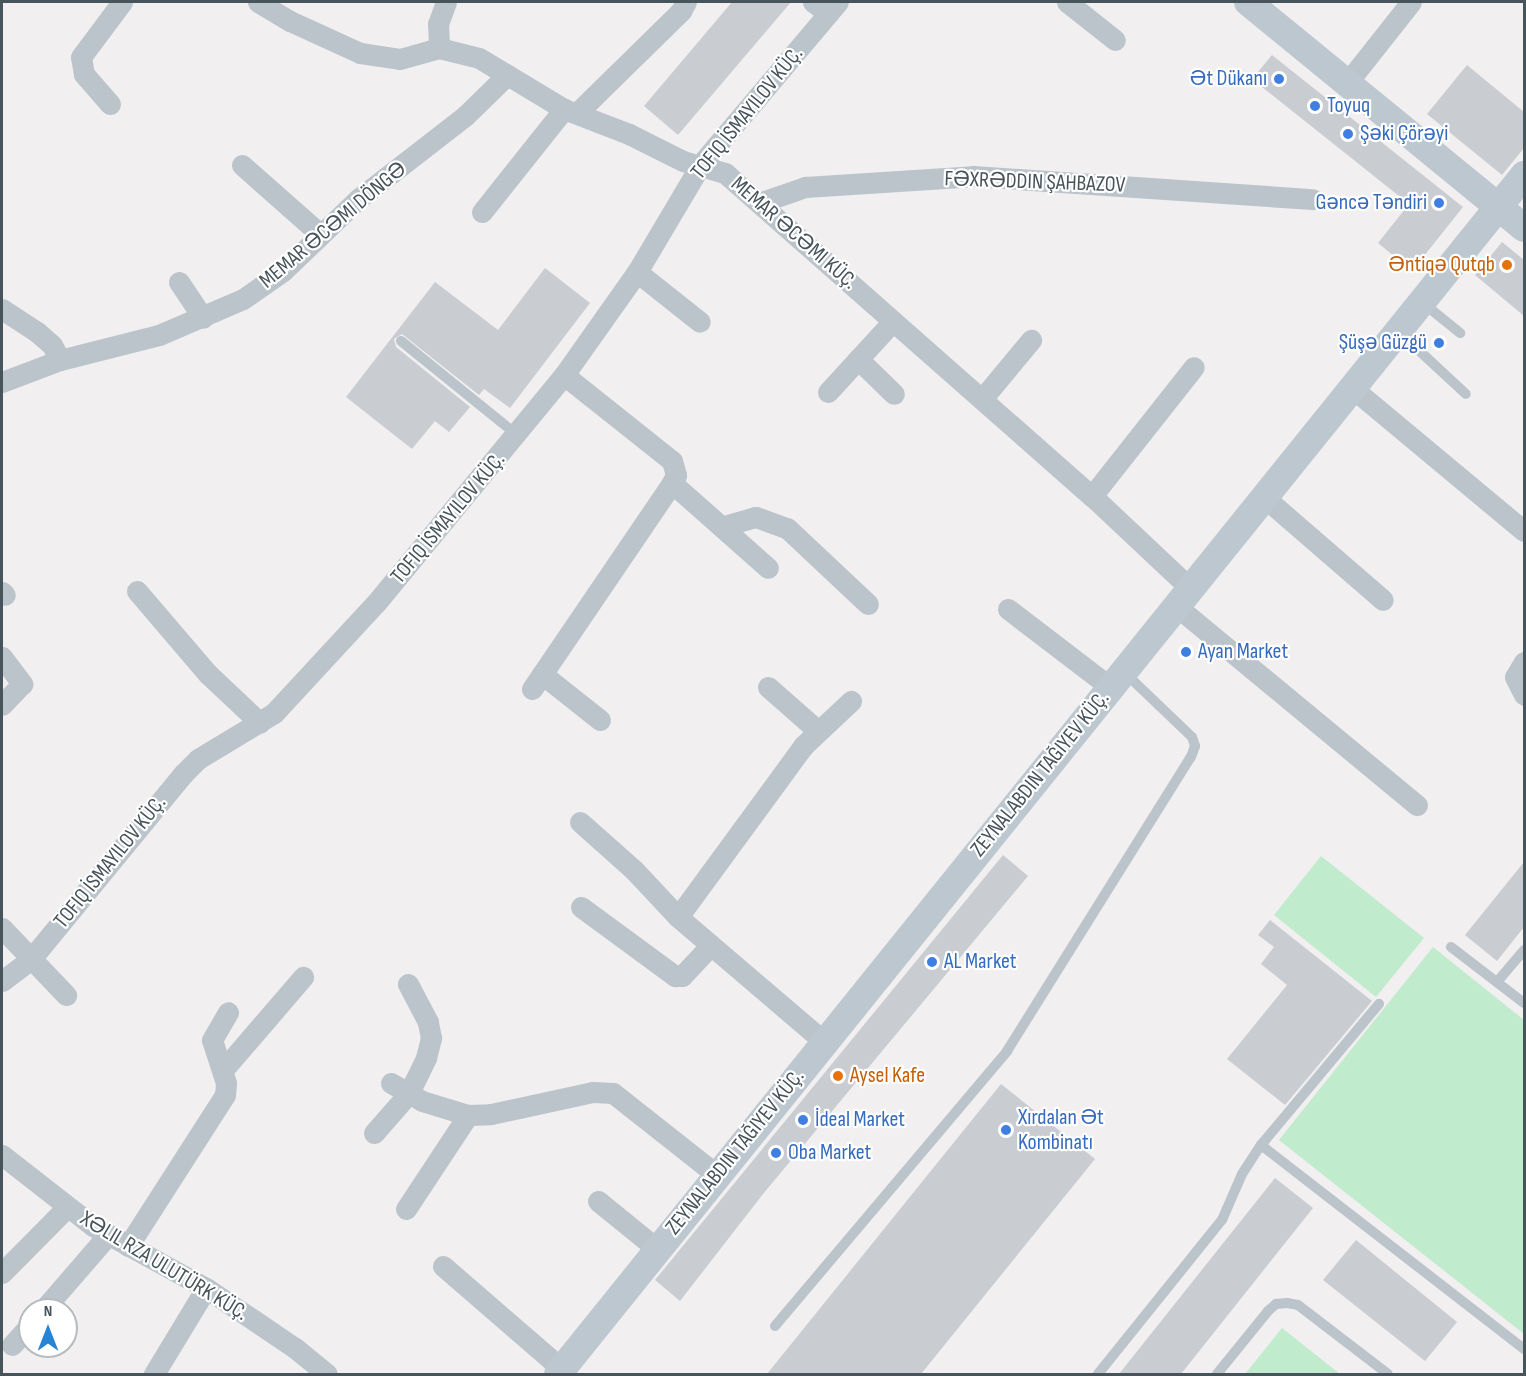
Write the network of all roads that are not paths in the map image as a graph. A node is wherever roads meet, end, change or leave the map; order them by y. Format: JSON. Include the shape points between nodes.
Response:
{"nodes":[{"id":1,"x":122,"y":2,"type":"edge"},
{"id":2,"x":258,"y":2,"type":"edge"},
{"id":3,"x":446,"y":2,"type":"edge"},
{"id":4,"x":686,"y":2,"type":"edge"},
{"id":5,"x":1067,"y":2,"type":"edge"},
{"id":6,"x":1248,"y":2,"type":"edge"},
{"id":7,"x":1411,"y":2,"type":"edge"},
{"id":8,"x":826,"y":5,"type":"edge"},
{"id":9,"x":1115,"y":40,"type":"dead end"},
{"id":10,"x":439,"y":48,"type":"junction"},
{"id":11,"x":507,"y":75,"type":"junction"},
{"id":12,"x":1347,"y":83,"type":"junction"},
{"id":13,"x":110,"y":104,"type":"dead end"},
{"id":14,"x":571,"y":111,"type":"junction"},
{"id":15,"x":701,"y":164,"type":"junction"},
{"id":16,"x":242,"y":165,"type":"dead end"},
{"id":17,"x":1524,"y":175,"type":"edge"},
{"id":18,"x":1312,"y":199,"type":"dead end"},
{"id":19,"x":762,"y":202,"type":"junction"},
{"id":20,"x":1497,"y":206,"type":"junction"},
{"id":21,"x":482,"y":212,"type":"dead end"},
{"id":22,"x":1524,"y":228,"type":"edge"},
{"id":23,"x":320,"y":234,"type":"junction"},
{"id":24,"x":637,"y":272,"type":"junction"},
{"id":25,"x":179,"y":282,"type":"dead end"},
{"id":26,"x":1420,"y":301,"type":"junction"},
{"id":27,"x":2,"y":309,"type":"edge"},
{"id":28,"x":203,"y":318,"type":"junction"},
{"id":29,"x":893,"y":321,"type":"junction"},
{"id":30,"x":700,"y":322,"type":"dead end"},
{"id":31,"x":1397,"y":330,"type":"junction"},
{"id":32,"x":1460,"y":333,"type":"dead end"},
{"id":33,"x":1031,"y":340,"type":"dead end"},
{"id":34,"x":401,"y":341,"type":"dead end"},
{"id":35,"x":858,"y":359,"type":"junction"},
{"id":36,"x":60,"y":360,"type":"junction"},
{"id":37,"x":1194,"y":367,"type":"dead end"},
{"id":38,"x":564,"y":375,"type":"junction"},
{"id":39,"x":2,"y":382,"type":"edge"},
{"id":40,"x":1351,"y":387,"type":"junction"},
{"id":41,"x":828,"y":392,"type":"dead end"},
{"id":42,"x":894,"y":394,"type":"dead end"},
{"id":43,"x":1466,"y":394,"type":"dead end"},
{"id":44,"x":982,"y":399,"type":"junction"},
{"id":45,"x":517,"y":436,"type":"junction"},
{"id":46,"x":672,"y":483,"type":"junction"},
{"id":47,"x":1092,"y":496,"type":"junction"},
{"id":48,"x":1264,"y":497,"type":"junction"},
{"id":49,"x":724,"y":526,"type":"junction"},
{"id":50,"x":1524,"y":531,"type":"edge"},
{"id":51,"x":768,"y":568,"type":"dead end"},
{"id":52,"x":137,"y":591,"type":"dead end"},
{"id":53,"x":1182,"y":596,"type":"junction"},
{"id":54,"x":1383,"y":600,"type":"dead end"},
{"id":55,"x":868,"y":604,"type":"dead end"},
{"id":56,"x":1008,"y":609,"type":"dead end"},
{"id":57,"x":2,"y":657,"type":"edge"},
{"id":58,"x":1524,"y":662,"type":"edge"},
{"id":59,"x":1116,"y":679,"type":"junction"},
{"id":60,"x":768,"y":687,"type":"dead end"},
{"id":61,"x":1524,"y":695,"type":"edge"},
{"id":62,"x":851,"y":701,"type":"dead end"},
{"id":63,"x":2,"y":705,"type":"edge"},
{"id":64,"x":600,"y":720,"type":"dead end"},
{"id":65,"x":260,"y":723,"type":"junction"},
{"id":66,"x":817,"y":730,"type":"junction"},
{"id":67,"x":1417,"y":805,"type":"dead end"},
{"id":68,"x":580,"y":822,"type":"dead end"},
{"id":69,"x":581,"y":907,"type":"dead end"},
{"id":70,"x":678,"y":917,"type":"junction"},
{"id":71,"x":2,"y":928,"type":"edge"},
{"id":72,"x":711,"y":945,"type":"junction"},
{"id":73,"x":1451,"y":947,"type":"dead end"},
{"id":74,"x":1524,"y":950,"type":"edge"},
{"id":75,"x":31,"y":959,"type":"junction"},
{"id":76,"x":303,"y":977,"type":"dead end"},
{"id":77,"x":2,"y":981,"type":"edge"},
{"id":78,"x":1497,"y":982,"type":"junction"},
{"id":79,"x":408,"y":984,"type":"dead end"},
{"id":80,"x":66,"y":995,"type":"dead end"},
{"id":81,"x":1524,"y":1003,"type":"edge"},
{"id":82,"x":1379,"y":1004,"type":"dead end"},
{"id":83,"x":228,"y":1012,"type":"dead end"},
{"id":84,"x":823,"y":1041,"type":"junction"},
{"id":85,"x":223,"y":1070,"type":"junction"},
{"id":86,"x":391,"y":1083,"type":"dead end"},
{"id":87,"x":409,"y":1093,"type":"junction"},
{"id":88,"x":468,"y":1115,"type":"junction"},
{"id":89,"x":374,"y":1133,"type":"dead end"},
{"id":90,"x":1261,"y":1145,"type":"junction"},
{"id":91,"x":2,"y":1155,"type":"edge"},
{"id":92,"x":717,"y":1175,"type":"junction"},
{"id":93,"x":598,"y":1201,"type":"dead end"},
{"id":94,"x":67,"y":1207,"type":"junction"},
{"id":95,"x":406,"y":1209,"type":"dead end"},
{"id":96,"x":108,"y":1235,"type":"junction"},
{"id":97,"x":128,"y":1246,"type":"junction"},
{"id":98,"x":657,"y":1249,"type":"junction"},
{"id":99,"x":443,"y":1266,"type":"dead end"},
{"id":100,"x":2,"y":1273,"type":"edge"},
{"id":101,"x":206,"y":1288,"type":"junction"},
{"id":102,"x":53,"y":1298,"type":"edge"},
{"id":103,"x":774,"y":1326,"type":"dead end"},
{"id":104,"x":18,"y":1338,"type":"edge"},
{"id":105,"x":12,"y":1345,"type":"dead end"},
{"id":106,"x":1524,"y":1349,"type":"edge"},
{"id":107,"x":563,"y":1373,"type":"edge"},
{"id":108,"x":154,"y":1374,"type":"edge"},
{"id":109,"x":327,"y":1374,"type":"edge"},
{"id":110,"x":1098,"y":1374,"type":"edge"},
{"id":111,"x":1217,"y":1374,"type":"edge"},
{"id":112,"x":1388,"y":1374,"type":"edge"}],
"edges":[{"from":1,"to":13,"type":"street","via":[[81,57],[84,74]]},
{"from":2,"to":10,"type":"street","name":"MEMAR ƏCƏMI KÜÇ.","via":[[307,29],[376,57],[400,59]]},
{"from":3,"to":10,"type":"street","via":[[438,24]]},
{"from":4,"to":14,"type":"street","via":[[681,11]]},
{"from":5,"to":9,"type":"street"},
{"from":6,"to":12,"type":"street"},
{"from":7,"to":12,"type":"street"},
{"from":8,"to":15,"type":"street"},
{"from":10,"to":11,"type":"street","name":"MEMAR ƏCƏMI KÜÇ.","via":[[479,58]]},
{"from":11,"to":14,"type":"street","name":"MEMAR ƏCƏMI KÜÇ."},
{"from":11,"to":23,"type":"street","name":"MEMAR ƏCƏMI DÖNGƏ","via":[[478,105]]},
{"from":12,"to":20,"type":"street"},
{"from":14,"to":15,"type":"street","name":"MEMAR ƏCƏMI KÜÇ.","via":[[662,153]]},
{"from":14,"to":21,"type":"street"},
{"from":15,"to":19,"type":"street","name":"MEMAR ƏCƏMI KÜÇ.","via":[[725,173]]},
{"from":15,"to":24,"type":"street"},
{"from":16,"to":23,"type":"street"},
{"from":17,"to":20,"type":"street"},
{"from":18,"to":19,"type":"street","name":"FƏXRƏDDIN ŞAHBAZOV","via":[[973,176],[805,187]]},
{"from":19,"to":29,"type":"street","name":"MEMAR ƏCƏMI KÜÇ."},
{"from":20,"to":22,"type":"street"},
{"from":20,"to":26,"type":"street"},
{"from":23,"to":28,"type":"street","name":"MEMAR ƏCƏMI DÖNGƏ","via":[[261,287]]},
{"from":24,"to":30,"type":"street"},
{"from":24,"to":38,"type":"street"},
{"from":25,"to":28,"type":"street"},
{"from":26,"to":31,"type":"street"},
{"from":26,"to":32,"type":"lane"},
{"from":27,"to":36,"type":"street","via":[[52,345]]},
{"from":28,"to":36,"type":"street","name":"MEMAR ƏCƏMI DÖNGƏ","via":[[159,335]]},
{"from":29,"to":35,"type":"street"},
{"from":29,"to":44,"type":"street","name":"MEMAR ƏCƏMI KÜÇ."},
{"from":31,"to":40,"type":"street"},
{"from":31,"to":43,"type":"lane"},
{"from":33,"to":44,"type":"street"},
{"from":34,"to":45,"type":"lane"},
{"from":35,"to":41,"type":"street"},
{"from":35,"to":42,"type":"street"},
{"from":36,"to":39,"type":"street","name":"MEMAR ƏCƏMI DÖNGƏ"},
{"from":37,"to":47,"type":"street"},
{"from":38,"to":45,"type":"street"},
{"from":38,"to":46,"type":"street","via":[[672,461],[676,475]]},
{"from":40,"to":48,"type":"street"},
{"from":40,"to":50,"type":"street"},
{"from":44,"to":47,"type":"street","name":"MEMAR ƏCƏMI KÜÇ."},
{"from":45,"to":65,"type":"street","via":[[376,603]]},
{"from":46,"to":49,"type":"street"},
{"from":46,"to":64,"type":"street","via":[[537,681]]},
{"from":47,"to":53,"type":"street","name":"MEMAR ƏCƏMI KÜÇ."},
{"from":48,"to":53,"type":"street"},
{"from":48,"to":54,"type":"street"},
{"from":49,"to":51,"type":"street"},
{"from":49,"to":55,"type":"street","via":[[756,517],[787,528]]},
{"from":52,"to":65,"type":"street","via":[[208,674]]},
{"from":53,"to":59,"type":"street"},
{"from":53,"to":67,"type":"street","name":"MEMAR ƏCƏMI KÜÇ."},
{"from":56,"to":59,"type":"street"},
{"from":57,"to":63,"type":"street","via":[[22,684]]},
{"from":58,"to":61,"type":"street","via":[[1515,677]]},
{"from":59,"to":84,"type":"street"},
{"from":59,"to":103,"type":"lane","via":[[1192,737],[1191,757],[1007,1051]]},
{"from":60,"to":66,"type":"street"},
{"from":62,"to":66,"type":"street"},
{"from":65,"to":75,"type":"street","via":[[204,755],[183,774]]},
{"from":66,"to":70,"type":"street"},
{"from":68,"to":70,"type":"street","via":[[634,870]]},
{"from":69,"to":72,"type":"street","via":[[675,976],[682,976]]},
{"from":70,"to":72,"type":"street"},
{"from":71,"to":75,"type":"street"},
{"from":72,"to":84,"type":"street"},
{"from":73,"to":78,"type":"lane"},
{"from":74,"to":78,"type":"lane"},
{"from":75,"to":77,"type":"street"},
{"from":75,"to":80,"type":"street"},
{"from":76,"to":85,"type":"street"},
{"from":78,"to":81,"type":"lane"},
{"from":79,"to":87,"type":"street","via":[[421,1003],[430,1038],[426,1058]]},
{"from":82,"to":90,"type":"lane"},
{"from":83,"to":85,"type":"street","via":[[213,1040]]},
{"from":84,"to":92,"type":"street"},
{"from":85,"to":97,"type":"street","via":[[225,1095]]},
{"from":86,"to":87,"type":"street"},
{"from":87,"to":88,"type":"street"},
{"from":87,"to":89,"type":"street"},
{"from":88,"to":92,"type":"street","via":[[491,1114],[593,1092],[613,1093]]},
{"from":88,"to":95,"type":"street"},
{"from":90,"to":106,"type":"lane"},
{"from":90,"to":110,"type":"lane","via":[[1242,1174],[1222,1220]]},
{"from":91,"to":94,"type":"street","name":"XƏLIL RZA ULUTÜRK KÜÇ."},
{"from":92,"to":98,"type":"street"},
{"from":93,"to":98,"type":"street"},
{"from":94,"to":96,"type":"street","name":"XƏLIL RZA ULUTÜRK KÜÇ."},
{"from":94,"to":100,"type":"street"},
{"from":96,"to":97,"type":"street","name":"XƏLIL RZA ULUTÜRK KÜÇ."},
{"from":96,"to":102,"type":"street"},
{"from":97,"to":101,"type":"street","name":"XƏLIL RZA ULUTÜRK KÜÇ."},
{"from":98,"to":107,"type":"street"},
{"from":99,"to":107,"type":"street"},
{"from":101,"to":108,"type":"street"},
{"from":101,"to":109,"type":"street","name":"XƏLIL RZA ULUTÜRK KÜÇ."},
{"from":104,"to":105,"type":"street"},
{"from":111,"to":112,"type":"lane","via":[[1268,1311],[1276,1304],[1287,1303],[1298,1305]]}]}
